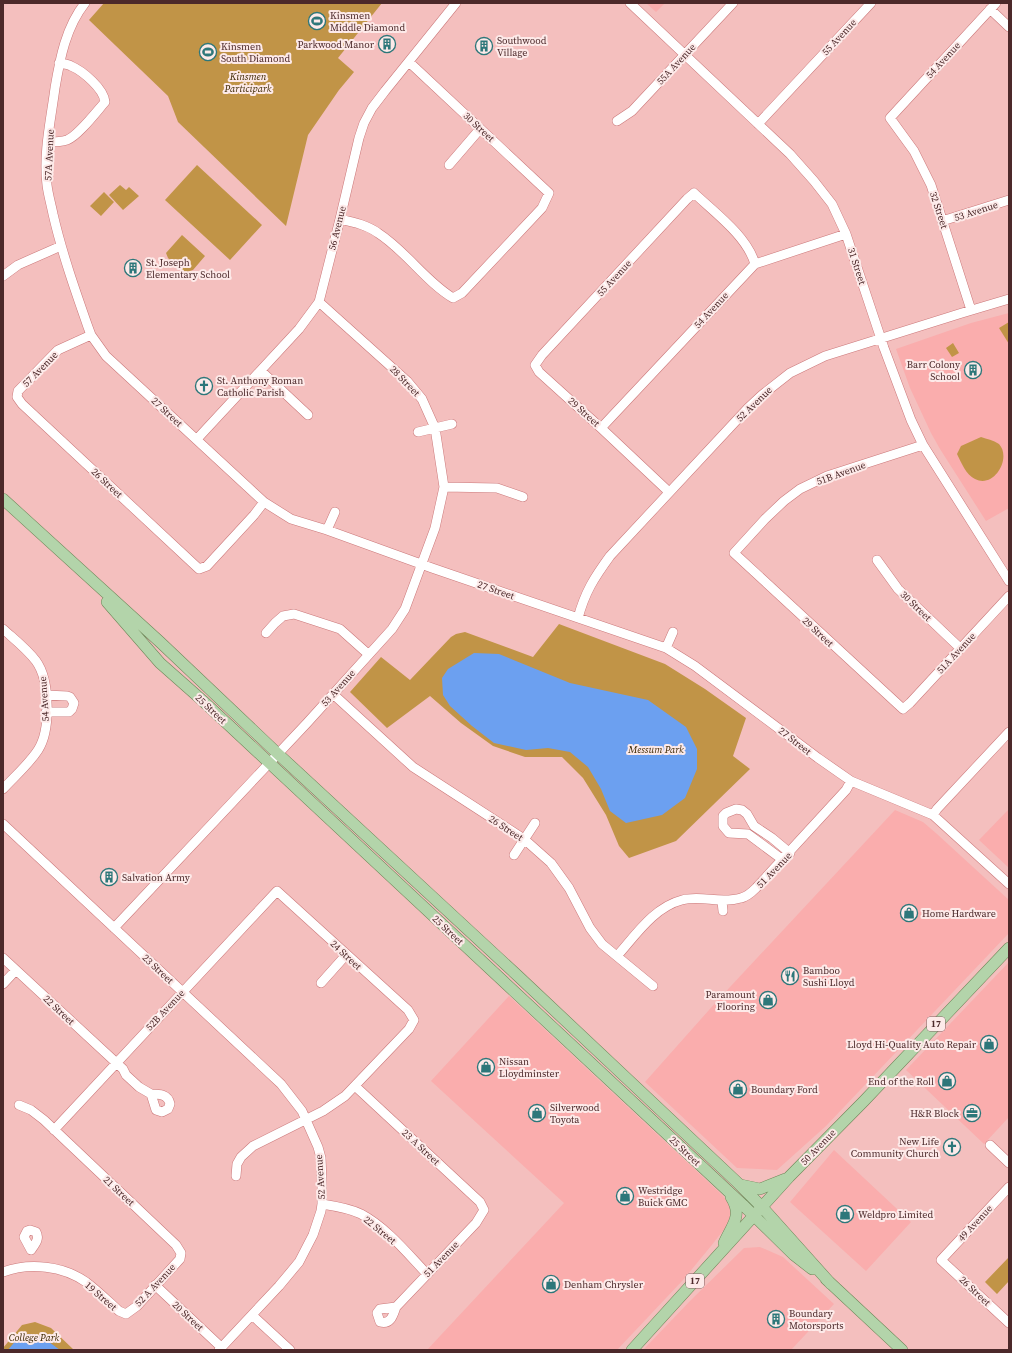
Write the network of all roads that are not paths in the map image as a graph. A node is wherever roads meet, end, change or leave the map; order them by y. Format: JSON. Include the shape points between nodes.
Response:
{"nodes":[{"id":1,"x":85,"y":3,"type":"edge"},
{"id":2,"x":456,"y":3,"type":"edge"},
{"id":3,"x":630,"y":3,"type":"edge"},
{"id":4,"x":733,"y":3,"type":"edge"},
{"id":5,"x":871,"y":3,"type":"edge"},
{"id":6,"x":993,"y":6,"type":"edge"},
{"id":7,"x":1009,"y":27,"type":"edge"},
{"id":8,"x":684,"y":55,"type":"junction"},
{"id":9,"x":409,"y":62,"type":"junction"},
{"id":10,"x":59,"y":63,"type":"junction"},
{"id":11,"x":890,"y":118,"type":"joint"},
{"id":12,"x":616,"y":121,"type":"dead end"},
{"id":13,"x":758,"y":124,"type":"junction"},
{"id":14,"x":480,"y":129,"type":"junction"},
{"id":15,"x":48,"y":142,"type":"junction"},
{"id":16,"x":449,"y":165,"type":"dead end"},
{"id":17,"x":1009,"y":200,"type":"edge"},
{"id":18,"x":340,"y":219,"type":"junction"},
{"id":19,"x":942,"y":221,"type":"junction"},
{"id":20,"x":846,"y":234,"type":"junction"},
{"id":21,"x":61,"y":246,"type":"junction"},
{"id":22,"x":755,"y":264,"type":"junction"},
{"id":23,"x":3,"y":276,"type":"edge"},
{"id":24,"x":1009,"y":299,"type":"edge"},
{"id":25,"x":319,"y":302,"type":"junction"},
{"id":26,"x":971,"y":310,"type":"junction"},
{"id":27,"x":91,"y":335,"type":"junction"},
{"id":28,"x":881,"y":338,"type":"junction"},
{"id":29,"x":535,"y":365,"type":"joint"},
{"id":30,"x":261,"y":371,"type":"junction"},
{"id":31,"x":17,"y":397,"type":"joint"},
{"id":32,"x":308,"y":415,"type":"dead end"},
{"id":33,"x":452,"y":424,"type":"dead end"},
{"id":34,"x":434,"y":428,"type":"junction"},
{"id":35,"x":601,"y":428,"type":"junction"},
{"id":36,"x":418,"y":432,"type":"dead end"},
{"id":37,"x":197,"y":439,"type":"junction"},
{"id":38,"x":924,"y":445,"type":"junction"},
{"id":39,"x":444,"y":487,"type":"junction"},
{"id":40,"x":669,"y":492,"type":"junction"},
{"id":41,"x":523,"y":497,"type":"dead end"},
{"id":42,"x":3,"y":499,"type":"edge"},
{"id":43,"x":264,"y":502,"type":"junction"},
{"id":44,"x":335,"y":512,"type":"dead end"},
{"id":45,"x":327,"y":530,"type":"junction"},
{"id":46,"x":734,"y":553,"type":"joint"},
{"id":47,"x":877,"y":560,"type":"dead end"},
{"id":48,"x":422,"y":564,"type":"junction"},
{"id":49,"x":75,"y":566,"type":"junction"},
{"id":50,"x":1009,"y":581,"type":"edge"},
{"id":51,"x":1009,"y":596,"type":"edge"},
{"id":52,"x":578,"y":618,"type":"junction"},
{"id":53,"x":3,"y":629,"type":"edge"},
{"id":54,"x":674,"y":632,"type":"dead end"},
{"id":55,"x":266,"y":633,"type":"dead end"},
{"id":56,"x":666,"y":648,"type":"junction"},
{"id":57,"x":960,"y":648,"type":"junction"},
{"id":58,"x":368,"y":654,"type":"junction"},
{"id":59,"x":333,"y":694,"type":"junction"},
{"id":60,"x":46,"y":695,"type":"junction"},
{"id":61,"x":903,"y":709,"type":"joint"},
{"id":62,"x":46,"y":712,"type":"junction"},
{"id":63,"x":1009,"y":732,"type":"edge"},
{"id":64,"x":277,"y":753,"type":"junction"},
{"id":65,"x":269,"y":763,"type":"junction"},
{"id":66,"x":851,"y":781,"type":"junction"},
{"id":67,"x":3,"y":789,"type":"edge"},
{"id":68,"x":934,"y":815,"type":"junction"},
{"id":69,"x":534,"y":823,"type":"dead end"},
{"id":70,"x":3,"y":824,"type":"edge"},
{"id":71,"x":754,"y":826,"type":"junction"},
{"id":72,"x":748,"y":834,"type":"junction"},
{"id":73,"x":772,"y":838,"type":"junction"},
{"id":74,"x":524,"y":839,"type":"junction"},
{"id":75,"x":766,"y":847,"type":"junction"},
{"id":76,"x":790,"y":853,"type":"junction"},
{"id":77,"x":514,"y":855,"type":"dead end"},
{"id":78,"x":783,"y":860,"type":"junction"},
{"id":79,"x":1009,"y":884,"type":"edge"},
{"id":80,"x":277,"y":890,"type":"joint"},
{"id":81,"x":722,"y":901,"type":"junction"},
{"id":82,"x":723,"y":911,"type":"dead end"},
{"id":83,"x":114,"y":928,"type":"junction"},
{"id":84,"x":1009,"y":948,"type":"edge"},
{"id":85,"x":346,"y":955,"type":"junction"},
{"id":86,"x":617,"y":956,"type":"junction"},
{"id":87,"x":3,"y":958,"type":"edge"},
{"id":88,"x":16,"y":970,"type":"junction"},
{"id":89,"x":321,"y":983,"type":"dead end"},
{"id":90,"x":3,"y":984,"type":"edge"},
{"id":91,"x":653,"y":986,"type":"dead end"},
{"id":92,"x":182,"y":992,"type":"junction"},
{"id":93,"x":116,"y":1063,"type":"junction"},
{"id":94,"x":355,"y":1086,"type":"junction"},
{"id":95,"x":148,"y":1092,"type":"dead end"},
{"id":96,"x":19,"y":1105,"type":"dead end"},
{"id":97,"x":306,"y":1119,"type":"junction"},
{"id":98,"x":54,"y":1130,"type":"junction"},
{"id":99,"x":990,"y":1145,"type":"dead end"},
{"id":100,"x":1009,"y":1163,"type":"edge"},
{"id":101,"x":236,"y":1176,"type":"dead end"},
{"id":102,"x":789,"y":1177,"type":"junction"},
{"id":103,"x":739,"y":1184,"type":"junction"},
{"id":104,"x":1009,"y":1187,"type":"edge"},
{"id":105,"x":726,"y":1190,"type":"junction"},
{"id":106,"x":322,"y":1204,"type":"junction"},
{"id":107,"x":762,"y":1207,"type":"junction"},
{"id":108,"x":484,"y":1210,"type":"joint"},
{"id":109,"x":754,"y":1216,"type":"junction"},
{"id":110,"x":31,"y":1250,"type":"dead end"},
{"id":111,"x":181,"y":1253,"type":"joint"},
{"id":112,"x":719,"y":1254,"type":"junction"},
{"id":113,"x":941,"y":1260,"type":"joint"},
{"id":114,"x":31,"y":1266,"type":"junction"},
{"id":115,"x":3,"y":1272,"type":"edge"},
{"id":116,"x":427,"y":1274,"type":"junction"},
{"id":117,"x":831,"y":1284,"type":"junction"},
{"id":118,"x":155,"y":1285,"type":"junction"},
{"id":119,"x":396,"y":1307,"type":"dead end"},
{"id":120,"x":126,"y":1314,"type":"joint"},
{"id":121,"x":252,"y":1315,"type":"junction"},
{"id":122,"x":1009,"y":1323,"type":"edge"},
{"id":123,"x":220,"y":1349,"type":"edge"},
{"id":124,"x":290,"y":1350,"type":"edge"},
{"id":125,"x":632,"y":1350,"type":"edge"},
{"id":126,"x":902,"y":1350,"type":"edge"}],
"edges":[{"from":1,"to":10,"type":"street","name":"57A Avenue","via":[[68,33]]},
{"from":2,"to":9,"type":"street","name":"56 Avenue"},
{"from":3,"to":8,"type":"street","name":"31 Street"},
{"from":4,"to":8,"type":"street","name":"55A Avenue"},
{"from":5,"to":13,"type":"street","name":"55 Avenue"},
{"from":6,"to":7,"type":"street"},
{"from":6,"to":11,"type":"street","name":"54 Avenue"},
{"from":8,"to":12,"type":"street","name":"55A Avenue","via":[[632,111]]},
{"from":8,"to":13,"type":"street","name":"31 Street"},
{"from":9,"to":14,"type":"street","name":"30 Street"},
{"from":9,"to":18,"type":"street","name":"56 Avenue","via":[[364,122]]},
{"from":10,"to":15,"type":"street","name":"57A Avenue"},
{"from":10,"to":15,"type":"street","via":[[78,69],[101,91],[104,102],[68,140]]},
{"from":11,"to":19,"type":"street","name":"32 Street","via":[[914,151],[930,185]]},
{"from":13,"to":20,"type":"street","name":"31 Street","via":[[814,181],[832,204]]},
{"from":14,"to":16,"type":"street"},
{"from":14,"to":18,"type":"street","name":"30 Street","via":[[549,193],[542,208],[462,293],[453,298],[443,292],[377,232]]},
{"from":15,"to":21,"type":"street","name":"57A Avenue","via":[[47,185]]},
{"from":17,"to":19,"type":"street","name":"53 Avenue"},
{"from":18,"to":25,"type":"street","name":"56 Avenue"},
{"from":19,"to":26,"type":"street","name":"32 Street"},
{"from":20,"to":22,"type":"street","name":"54 Avenue"},
{"from":20,"to":28,"type":"street","name":"31 Street"},
{"from":21,"to":23,"type":"street","via":[[18,265]]},
{"from":21,"to":27,"type":"street","name":"27 Street"},
{"from":22,"to":29,"type":"street","name":"55 Avenue","via":[[743,239],[694,193]]},
{"from":22,"to":35,"type":"street","name":"54 Avenue"},
{"from":24,"to":26,"type":"street","name":"52 Avenue"},
{"from":25,"to":30,"type":"street","name":"56 Avenue","via":[[299,329]]},
{"from":25,"to":34,"type":"street","name":"28 Street","via":[[407,381],[422,399]]},
{"from":26,"to":28,"type":"street","name":"52 Avenue"},
{"from":27,"to":31,"type":"street","name":"57 Avenue","via":[[58,350],[18,391]]},
{"from":27,"to":37,"type":"street","name":"27 Street","via":[[106,356]]},
{"from":28,"to":38,"type":"street","name":"31 Street","via":[[911,420]]},
{"from":28,"to":40,"type":"street","name":"52 Avenue","via":[[831,354],[790,373],[752,404]]},
{"from":29,"to":35,"type":"street","name":"29 Street","via":[[539,372]]},
{"from":30,"to":32,"type":"street"},
{"from":30,"to":37,"type":"street","name":"56 Avenue"},
{"from":31,"to":43,"type":"street","name":"26 Street","via":[[199,569],[207,566]]},
{"from":33,"to":34,"type":"street"},
{"from":34,"to":36,"type":"street"},
{"from":34,"to":39,"type":"street","name":"28 Street"},
{"from":35,"to":40,"type":"street","name":"29 Street"},
{"from":37,"to":43,"type":"street","name":"27 Street"},
{"from":38,"to":46,"type":"street","name":"51B Avenue","via":[[827,476],[800,489],[764,519]]},
{"from":38,"to":50,"type":"street","name":"31 Street"},
{"from":39,"to":41,"type":"street","via":[[497,488]]},
{"from":39,"to":48,"type":"street","name":"53 Avenue","via":[[435,528]]},
{"from":40,"to":52,"type":"street","name":"52 Avenue","via":[[610,556],[594,578]]},
{"from":42,"to":49,"type":"main road","name":"25 Street"},
{"from":43,"to":45,"type":"street","name":"27 Street","via":[[291,519]]},
{"from":44,"to":45,"type":"street"},
{"from":45,"to":48,"type":"street","name":"27 Street"},
{"from":46,"to":61,"type":"street","name":"29 Street"},
{"from":47,"to":57,"type":"street","name":"30 Street","via":[[898,589]]},
{"from":48,"to":52,"type":"street","name":"27 Street"},
{"from":48,"to":58,"type":"street","name":"53 Avenue","via":[[405,609],[392,629]]},
{"from":49,"to":64,"type":"main road","name":"25 Street"},
{"from":49,"to":65,"type":"main road","name":"25 Street","via":[[160,663]]},
{"from":51,"to":57,"type":"street","name":"51A Avenue"},
{"from":52,"to":56,"type":"street","name":"27 Street"},
{"from":53,"to":60,"type":"street","name":"54 Avenue","via":[[40,666]]},
{"from":54,"to":56,"type":"street"},
{"from":55,"to":58,"type":"street","via":[[283,616],[294,614],[340,629]]},
{"from":56,"to":66,"type":"street","name":"27 Street","via":[[695,666]]},
{"from":57,"to":61,"type":"street","name":"51A Avenue"},
{"from":58,"to":59,"type":"street","name":"53 Avenue"},
{"from":59,"to":64,"type":"street","name":"53 Avenue"},
{"from":59,"to":74,"type":"street","name":"26 Street","via":[[413,767]]},
{"from":60,"to":62,"type":"street","name":"54 Avenue"},
{"from":60,"to":62,"type":"street","via":[[67,696],[74,703],[69,712]]},
{"from":62,"to":67,"type":"street","name":"54 Avenue","via":[[45,734],[38,750]]},
{"from":63,"to":68,"type":"street"},
{"from":64,"to":65,"type":"street","name":"53 Avenue"},
{"from":64,"to":103,"type":"main road","name":"25 Street"},
{"from":65,"to":83,"type":"street","name":"53 Avenue"},
{"from":65,"to":105,"type":"main road","name":"25 Street"},
{"from":66,"to":68,"type":"street","name":"27 Street"},
{"from":66,"to":76,"type":"street","name":"51 Avenue","via":[[848,789]]},
{"from":68,"to":79,"type":"street"},
{"from":69,"to":74,"type":"street"},
{"from":70,"to":83,"type":"street","name":"23 Street"},
{"from":71,"to":72,"type":"street"},
{"from":71,"to":72,"type":"street","via":[[742,810],[736,809],[723,816],[723,826],[729,833]]},
{"from":71,"to":73,"type":"street"},
{"from":72,"to":75,"type":"street"},
{"from":73,"to":75,"type":"street"},
{"from":73,"to":76,"type":"street"},
{"from":74,"to":77,"type":"street"},
{"from":74,"to":86,"type":"street","name":"26 Street","via":[[556,869],[590,928],[602,944]]},
{"from":75,"to":78,"type":"street"},
{"from":76,"to":78,"type":"street","name":"51 Avenue"},
{"from":78,"to":81,"type":"street","name":"51 Avenue","via":[[752,892],[742,898]]},
{"from":80,"to":85,"type":"street","name":"24 Street"},
{"from":80,"to":92,"type":"street","name":"52B Avenue"},
{"from":81,"to":82,"type":"street"},
{"from":81,"to":86,"type":"street","name":"51 Avenue","via":[[682,900],[665,908],[651,918]]},
{"from":83,"to":92,"type":"street","name":"23 Street"},
{"from":84,"to":102,"type":"main road","name":"50 Avenue","number":"17"},
{"from":85,"to":89,"type":"street"},
{"from":85,"to":94,"type":"street","name":"24 Street","via":[[408,1010],[414,1020],[409,1029]]},
{"from":86,"to":91,"type":"street","name":"26 Street"},
{"from":87,"to":88,"type":"street","name":"22 Street"},
{"from":88,"to":90,"type":"street"},
{"from":88,"to":93,"type":"street","name":"22 Street"},
{"from":92,"to":93,"type":"street","name":"52B Avenue"},
{"from":92,"to":97,"type":"street","name":"23 Street","via":[[281,1084]]},
{"from":93,"to":95,"type":"street","name":"22 Street","via":[[130,1072]]},
{"from":93,"to":98,"type":"street","name":"52B Avenue"},
{"from":94,"to":97,"type":"street","via":[[334,1104]]},
{"from":94,"to":108,"type":"street","name":"23 A Street","via":[[480,1202]]},
{"from":96,"to":98,"type":"street","name":"21 Street","via":[[31,1110]]},
{"from":97,"to":101,"type":"street","via":[[253,1146],[239,1160]]},
{"from":97,"to":106,"type":"street","name":"52 Avenue","via":[[321,1158]]},
{"from":98,"to":111,"type":"street","name":"21 Street","via":[[176,1245]]},
{"from":99,"to":100,"type":"street"},
{"from":102,"to":103,"type":"main road","via":[[760,1189]]},
{"from":102,"to":107,"type":"main road","name":"50 Avenue","number":"17"},
{"from":103,"to":107,"type":"main road","name":"25 Street"},
{"from":104,"to":113,"type":"street","name":"49 Avenue"},
{"from":105,"to":109,"type":"main road","name":"25 Street"},
{"from":105,"to":112,"type":"main road","via":[[737,1210]]},
{"from":106,"to":116,"type":"street","name":"22 Street","via":[[360,1214],[374,1222]]},
{"from":106,"to":121,"type":"street","name":"52 Avenue","via":[[313,1235],[299,1262]]},
{"from":107,"to":109,"type":"main road","name":"50 Avenue","number":"17"},
{"from":107,"to":117,"type":"main road","name":"25 Street"},
{"from":108,"to":116,"type":"street","name":"51 Avenue","via":[[476,1223]]},
{"from":109,"to":112,"type":"main road","name":"50 Avenue","number":"17"},
{"from":109,"to":117,"type":"main road","name":"25 Street","via":[[794,1255]]},
{"from":110,"to":114,"type":"street"},
{"from":111,"to":118,"type":"street","name":"52 A Avenue","via":[[180,1259]]},
{"from":112,"to":125,"type":"main road","name":"50 Avenue","number":"17"},
{"from":113,"to":122,"type":"street","name":"26 Street"},
{"from":114,"to":115,"type":"street","name":"19 Street"},
{"from":114,"to":120,"type":"street","name":"19 Street","via":[[53,1268],[75,1276]]},
{"from":116,"to":119,"type":"street","name":"51 Avenue"},
{"from":117,"to":126,"type":"main road","name":"25 Street"},
{"from":118,"to":120,"type":"street","name":"52 A Avenue","via":[[137,1306]]},
{"from":118,"to":123,"type":"street","name":"20 Street"},
{"from":121,"to":123,"type":"street","name":"52 Avenue"},
{"from":121,"to":124,"type":"street"}]}
